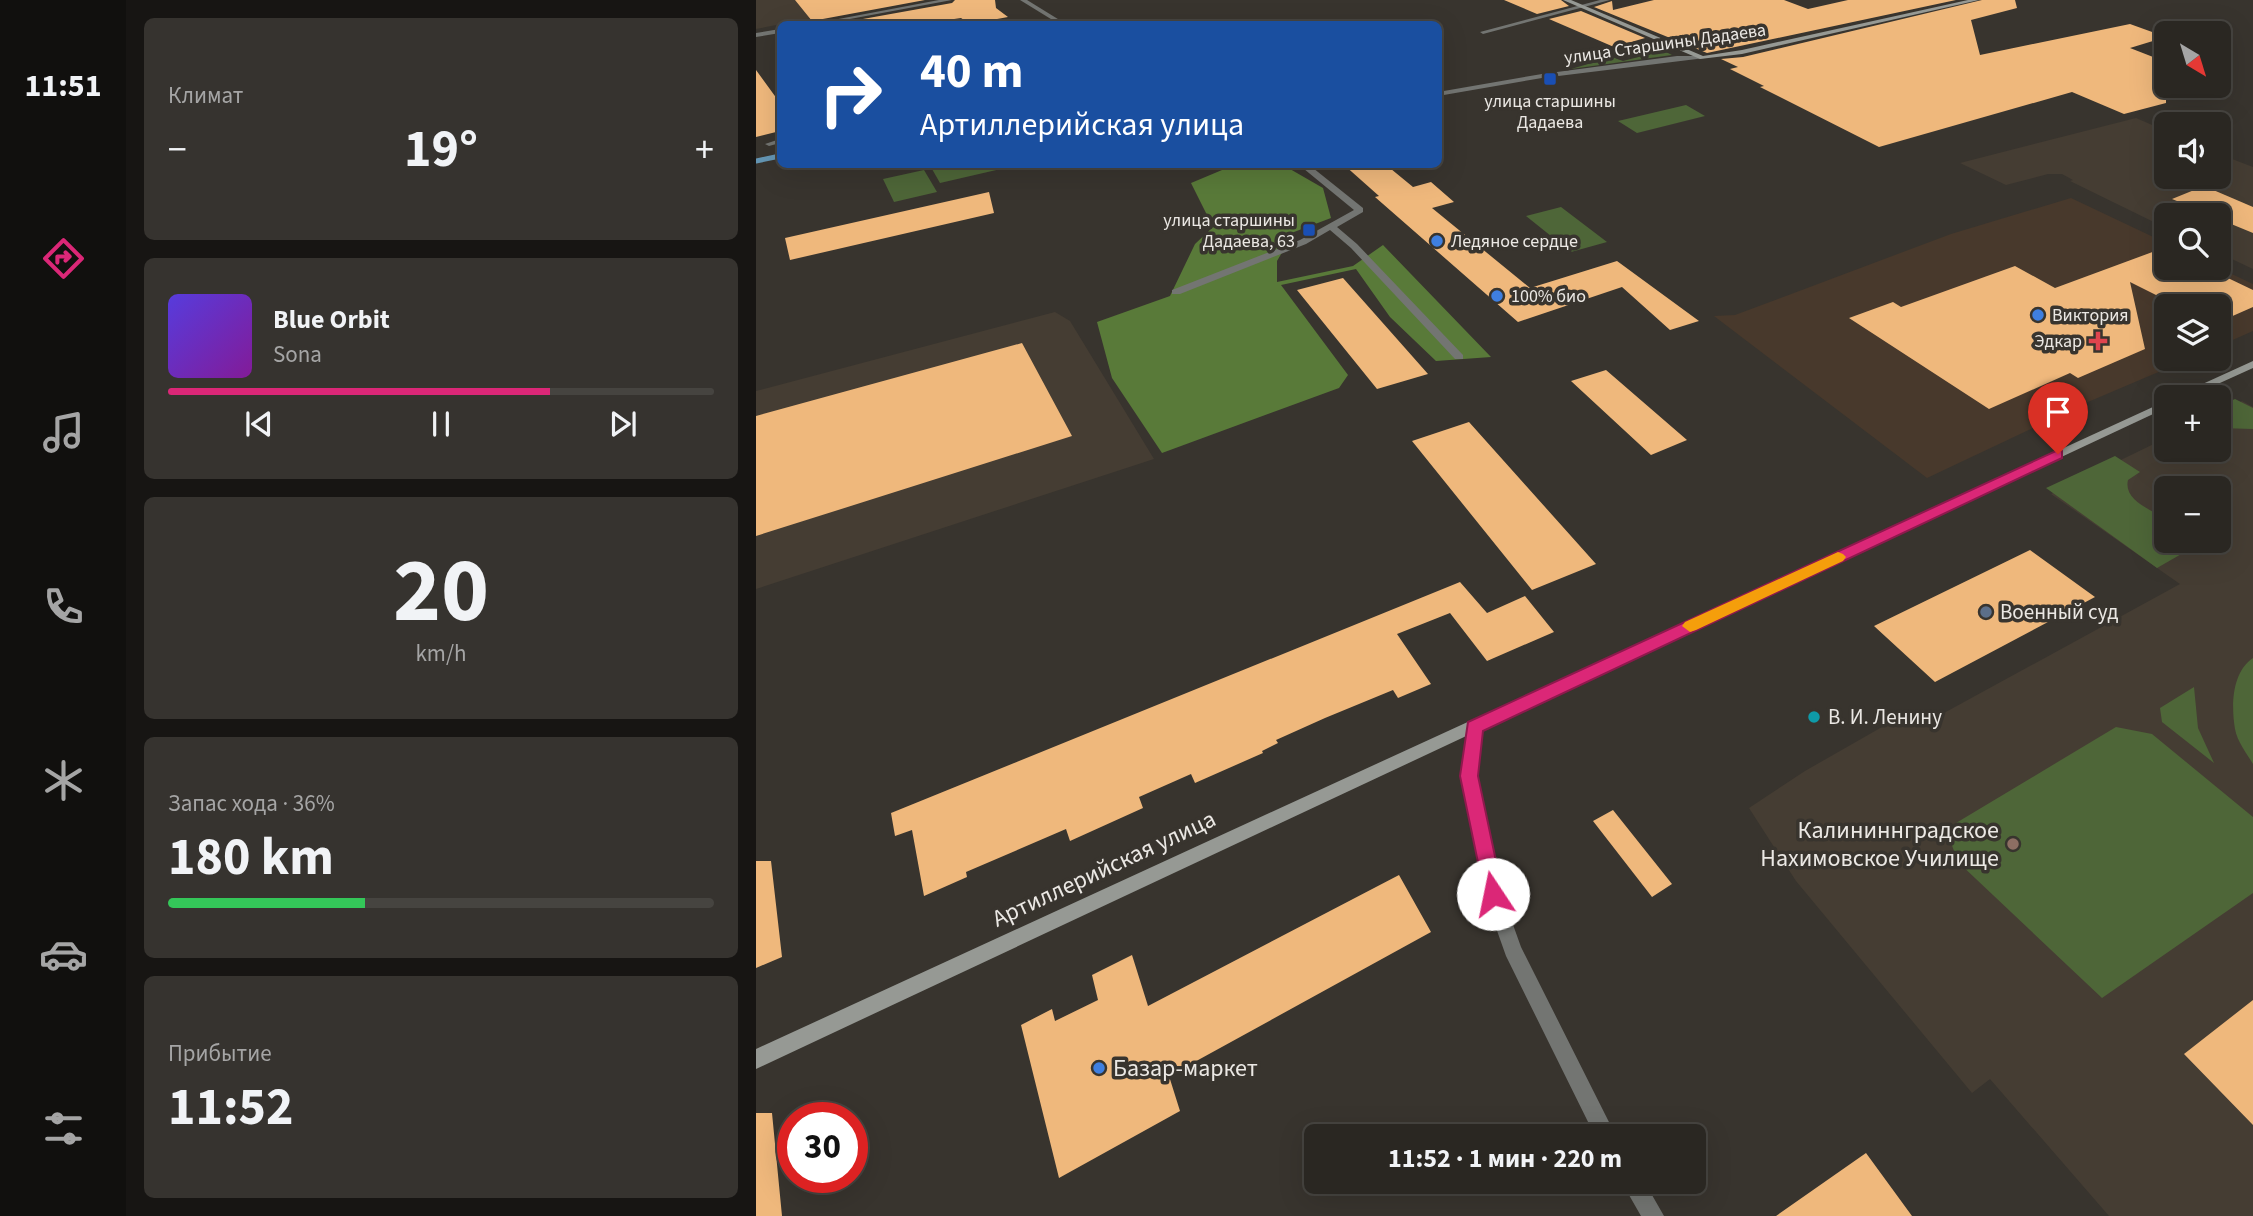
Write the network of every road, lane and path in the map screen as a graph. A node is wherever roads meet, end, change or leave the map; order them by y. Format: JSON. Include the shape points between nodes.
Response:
{"nodes":[{"id":1,"x":949,"y":0,"type":"edge"},
{"id":2,"x":1023,"y":0,"type":"edge"},
{"id":3,"x":1566,"y":0,"type":"edge"},
{"id":4,"x":1607,"y":0,"type":"edge"},
{"id":5,"x":1976,"y":0,"type":"edge"},
{"id":6,"x":1581,"y":6,"type":"junction"},
{"id":7,"x":832,"y":21,"type":"edge"},
{"id":8,"x":1058,"y":21,"type":"edge"},
{"id":9,"x":777,"y":32,"type":"edge"},
{"id":10,"x":1483,"y":32,"type":"dead end"},
{"id":11,"x":756,"y":35,"type":"edge"},
{"id":12,"x":1702,"y":58,"type":"junction"},
{"id":13,"x":1442,"y":93,"type":"edge"},
{"id":14,"x":777,"y":142,"type":"edge"},
{"id":15,"x":769,"y":144,"type":"dead end"},
{"id":16,"x":1307,"y":168,"type":"edge"},
{"id":17,"x":1333,"y":228,"type":"junction"},
{"id":18,"x":1176,"y":292,"type":"dead end"},
{"id":19,"x":1459,"y":357,"type":"dead end"},
{"id":20,"x":2253,"y":365,"type":"edge"},
{"id":21,"x":2207,"y":385,"type":"edge"},
{"id":22,"x":2154,"y":410,"type":"edge"},
{"id":23,"x":1475,"y":727,"type":"junction"},
{"id":24,"x":756,"y":1059,"type":"edge"},
{"id":25,"x":1600,"y":1124,"type":"edge"},
{"id":26,"x":1640,"y":1194,"type":"edge"},
{"id":27,"x":1653,"y":1216,"type":"edge"}],
"edges":[{"from":1,"to":7,"type":"street"},
{"from":2,"to":8,"type":"street"},
{"from":3,"to":6,"type":"main road"},
{"from":4,"to":6,"type":"street"},
{"from":5,"to":12,"type":"main road","name":"улица Старшины Дадаева"},
{"from":6,"to":10,"type":"street"},
{"from":6,"to":12,"type":"main road"},
{"from":9,"to":11,"type":"street"},
{"from":12,"to":13,"type":"street","name":"улица Старшины Дадаева","via":[[1532,77]]},
{"from":14,"to":15,"type":"street"},
{"from":16,"to":17,"type":"street","via":[[1360,210]]},
{"from":17,"to":18,"type":"street"},
{"from":17,"to":19,"type":"street"},
{"from":20,"to":21,"type":"main road"},
{"from":22,"to":23,"type":"main road","name":"Артиллерийская улица"},
{"from":23,"to":24,"type":"main road","name":"Артиллерийская улица"},
{"from":23,"to":25,"type":"street","via":[[1469,776],[1493,894],[1513,950]]},
{"from":26,"to":27,"type":"street"}]}
